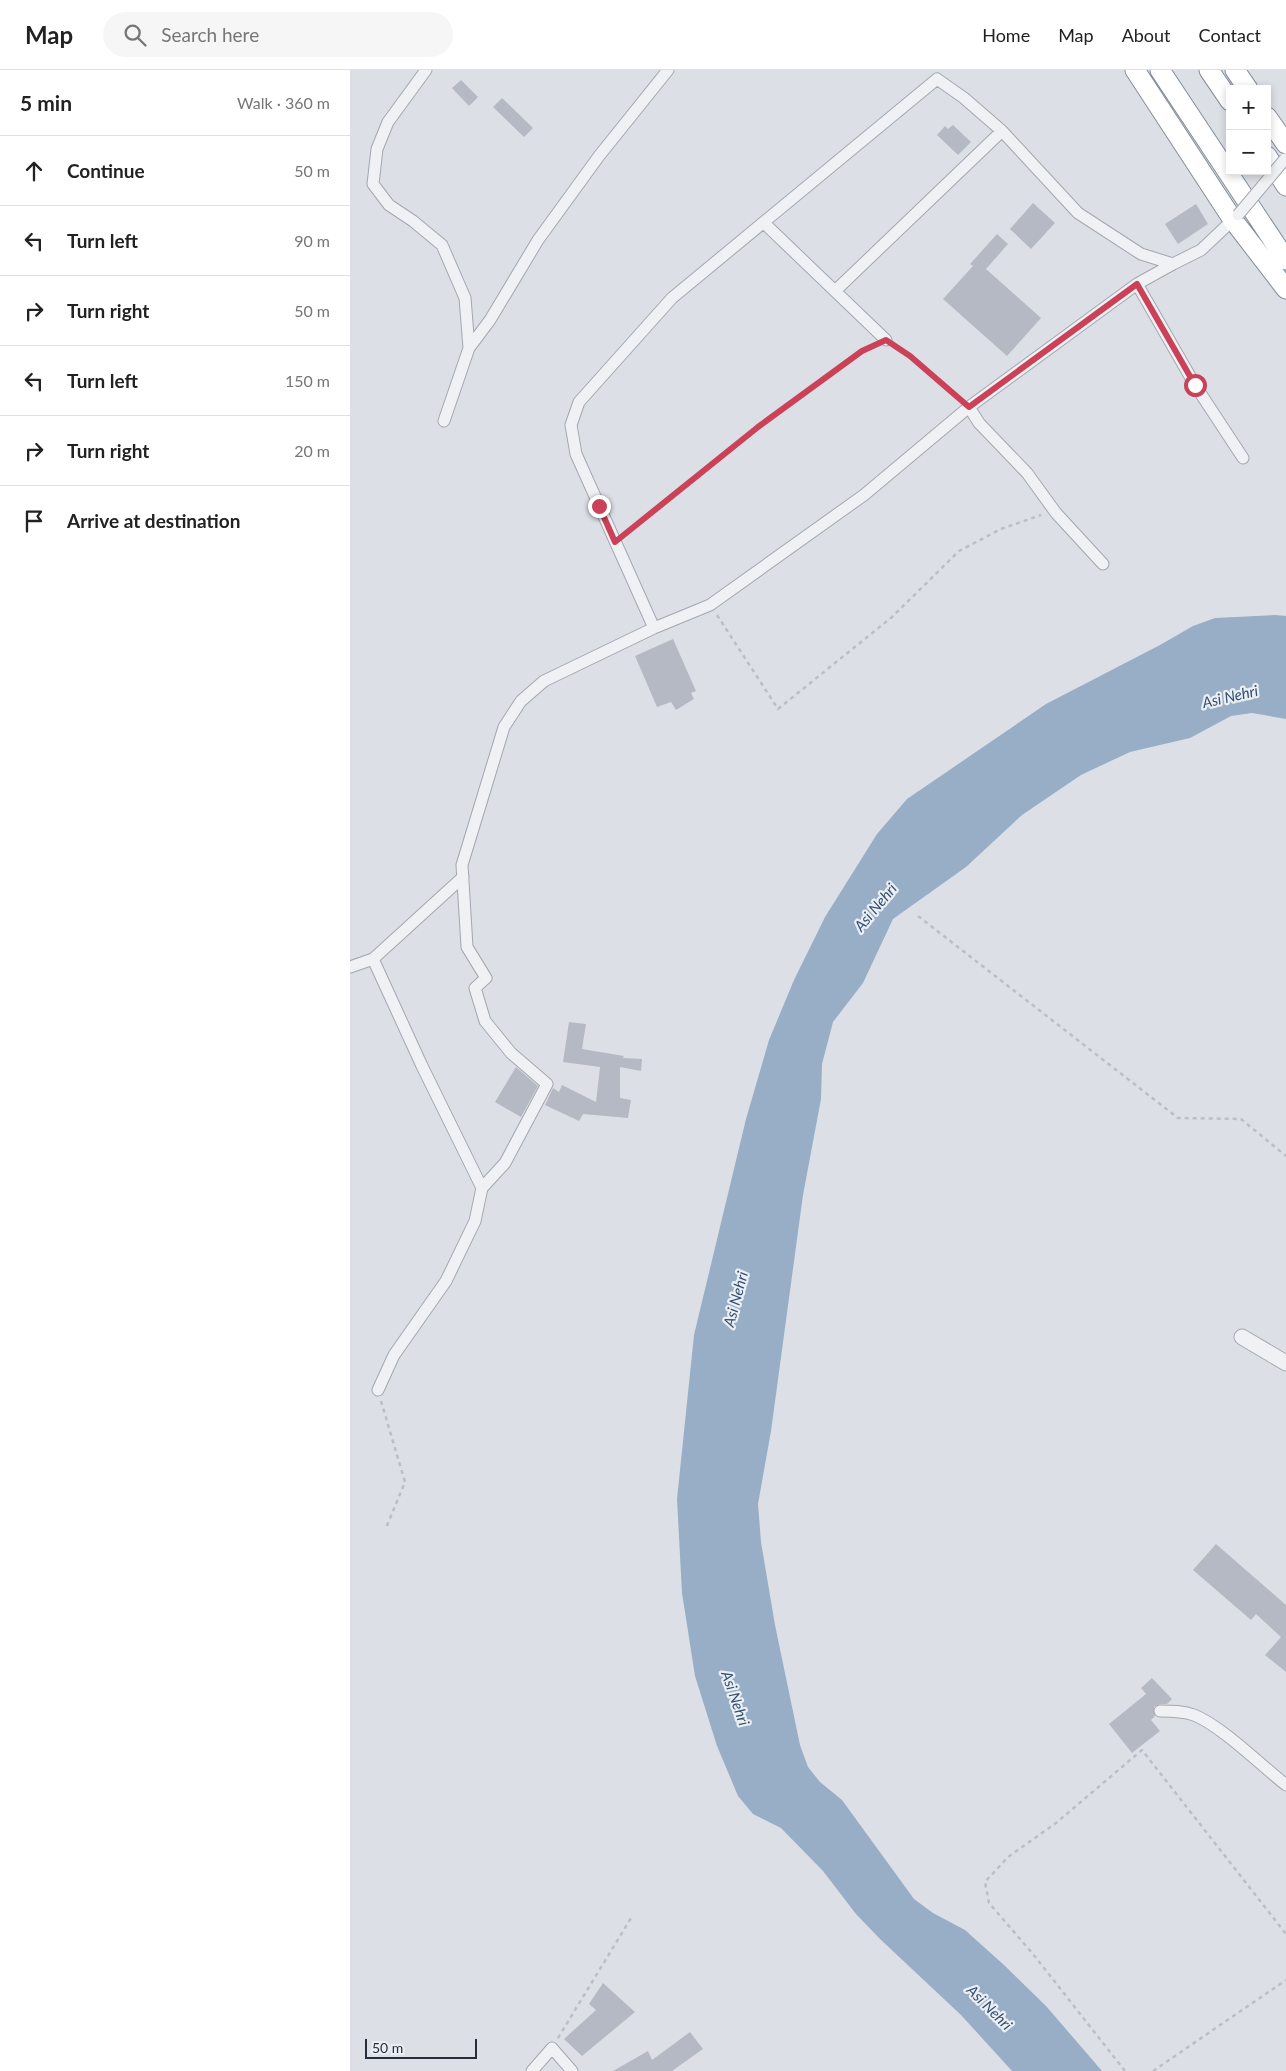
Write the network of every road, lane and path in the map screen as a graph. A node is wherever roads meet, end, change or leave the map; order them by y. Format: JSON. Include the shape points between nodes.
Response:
{"nodes":[{"id":1,"x":426,"y":70,"type":"edge"},
{"id":2,"x":668,"y":70,"type":"edge"},
{"id":3,"x":1136,"y":70,"type":"edge"},
{"id":4,"x":1160,"y":70,"type":"edge"},
{"id":5,"x":1209,"y":70,"type":"edge"},
{"id":6,"x":1235,"y":70,"type":"edge"},
{"id":7,"x":934,"y":75,"type":"edge"},
{"id":8,"x":1245,"y":85,"type":"edge"},
{"id":9,"x":1226,"y":95,"type":"edge"},
{"id":10,"x":1271,"y":128,"type":"edge"},
{"id":11,"x":1002,"y":131,"type":"junction"},
{"id":12,"x":1281,"y":154,"type":"edge"},
{"id":13,"x":1286,"y":186,"type":"edge"},
{"id":14,"x":1236,"y":217,"type":"junction"},
{"id":15,"x":764,"y":223,"type":"junction"},
{"id":16,"x":1286,"y":260,"type":"edge"},
{"id":17,"x":1173,"y":264,"type":"junction"},
{"id":18,"x":1137,"y":284,"type":"junction"},
{"id":19,"x":1286,"y":289,"type":"edge"},
{"id":20,"x":835,"y":291,"type":"junction"},
{"id":21,"x":886,"y":340,"type":"junction"},
{"id":22,"x":469,"y":348,"type":"junction"},
{"id":23,"x":969,"y":407,"type":"junction"},
{"id":24,"x":444,"y":421,"type":"dead end"},
{"id":25,"x":1242,"y":458,"type":"dead end"},
{"id":26,"x":1054,"y":510,"type":"junction"},
{"id":27,"x":615,"y":542,"type":"junction"},
{"id":28,"x":1103,"y":564,"type":"dead end"},
{"id":29,"x":710,"y":605,"type":"junction"},
{"id":30,"x":654,"y":628,"type":"junction"},
{"id":31,"x":463,"y":877,"type":"junction"},
{"id":32,"x":918,"y":916,"type":"dead end"},
{"id":33,"x":373,"y":958,"type":"junction"},
{"id":34,"x":350,"y":967,"type":"edge"},
{"id":35,"x":1286,"y":1156,"type":"edge"},
{"id":36,"x":482,"y":1188,"type":"junction"},
{"id":37,"x":1242,"y":1337,"type":"dead end"},
{"id":38,"x":1286,"y":1363,"type":"edge"},
{"id":39,"x":378,"y":1390,"type":"joint"},
{"id":40,"x":386,"y":1528,"type":"dead end"},
{"id":41,"x":1160,"y":1712,"type":"dead end"},
{"id":42,"x":1286,"y":1785,"type":"edge"},
{"id":43,"x":631,"y":1918,"type":"dead end"},
{"id":44,"x":1286,"y":1934,"type":"edge"},
{"id":45,"x":1286,"y":1980,"type":"edge"},
{"id":46,"x":552,"y":2048,"type":"junction"},
{"id":47,"x":532,"y":2071,"type":"edge"},
{"id":48,"x":572,"y":2071,"type":"edge"},
{"id":49,"x":1125,"y":2071,"type":"edge"},
{"id":50,"x":1152,"y":2071,"type":"edge"}],
"edges":[{"from":1,"to":22,"type":"street","via":[[388,122],[377,149],[373,184],[388,205],[442,246],[465,298]]},
{"from":2,"to":22,"type":"street","via":[[599,156],[538,240],[490,320]]},
{"from":3,"to":14,"type":"highway"},
{"from":4,"to":16,"type":"highway"},
{"from":5,"to":9,"type":"highway"},
{"from":6,"to":8,"type":"highway"},
{"from":7,"to":11,"type":"street"},
{"from":7,"to":15,"type":"street"},
{"from":10,"to":12,"type":"highway"},
{"from":11,"to":17,"type":"street","via":[[1078,213],[1141,254]]},
{"from":11,"to":20,"type":"street"},
{"from":12,"to":13,"type":"highway"},
{"from":12,"to":14,"type":"street","bridge":true},
{"from":14,"to":17,"type":"street","via":[[1201,250]]},
{"from":14,"to":19,"type":"highway"},
{"from":15,"to":20,"type":"street"},
{"from":15,"to":27,"type":"street","via":[[672,298],[579,402],[571,425],[576,454]]},
{"from":17,"to":18,"type":"street"},
{"from":18,"to":23,"type":"street"},
{"from":18,"to":25,"type":"street","via":[[1195,385]]},
{"from":20,"to":21,"type":"street"},
{"from":21,"to":23,"type":"path","via":[[910,356]]},
{"from":21,"to":27,"type":"path","via":[[862,351],[758,427]]},
{"from":22,"to":24,"type":"street"},
{"from":23,"to":26,"type":"street","via":[[979,423],[1027,473]]},
{"from":23,"to":29,"type":"street","via":[[864,495]]},
{"from":26,"to":28,"type":"street"},
{"from":26,"to":29,"type":"path","via":[[1001,529],[959,551],[892,617],[778,709]]},
{"from":27,"to":30,"type":"street"},
{"from":29,"to":30,"type":"street"},
{"from":30,"to":31,"type":"street","via":[[544,681],[521,701],[504,728],[462,865]]},
{"from":31,"to":33,"type":"street"},
{"from":31,"to":36,"type":"street","via":[[467,947],[486,978],[474,988],[486,1021],[511,1053],[547,1084],[505,1163]]},
{"from":32,"to":35,"type":"path","via":[[1178,1118],[1241,1119]]},
{"from":33,"to":34,"type":"street"},
{"from":33,"to":36,"type":"street"},
{"from":36,"to":39,"type":"street","via":[[475,1221],[446,1282],[394,1355]]},
{"from":37,"to":38,"type":"street"},
{"from":39,"to":40,"type":"path","via":[[405,1482]]},
{"from":41,"to":42,"type":"street","via":[[1174,1710],[1197,1716],[1214,1726]]},
{"from":43,"to":46,"type":"path"},
{"from":44,"to":49,"type":"path","via":[[1142,1750],[1056,1823],[1008,1857],[985,1882],[989,1903]]},
{"from":45,"to":50,"type":"path"},
{"from":46,"to":47,"type":"street"},
{"from":46,"to":48,"type":"street"}]}
